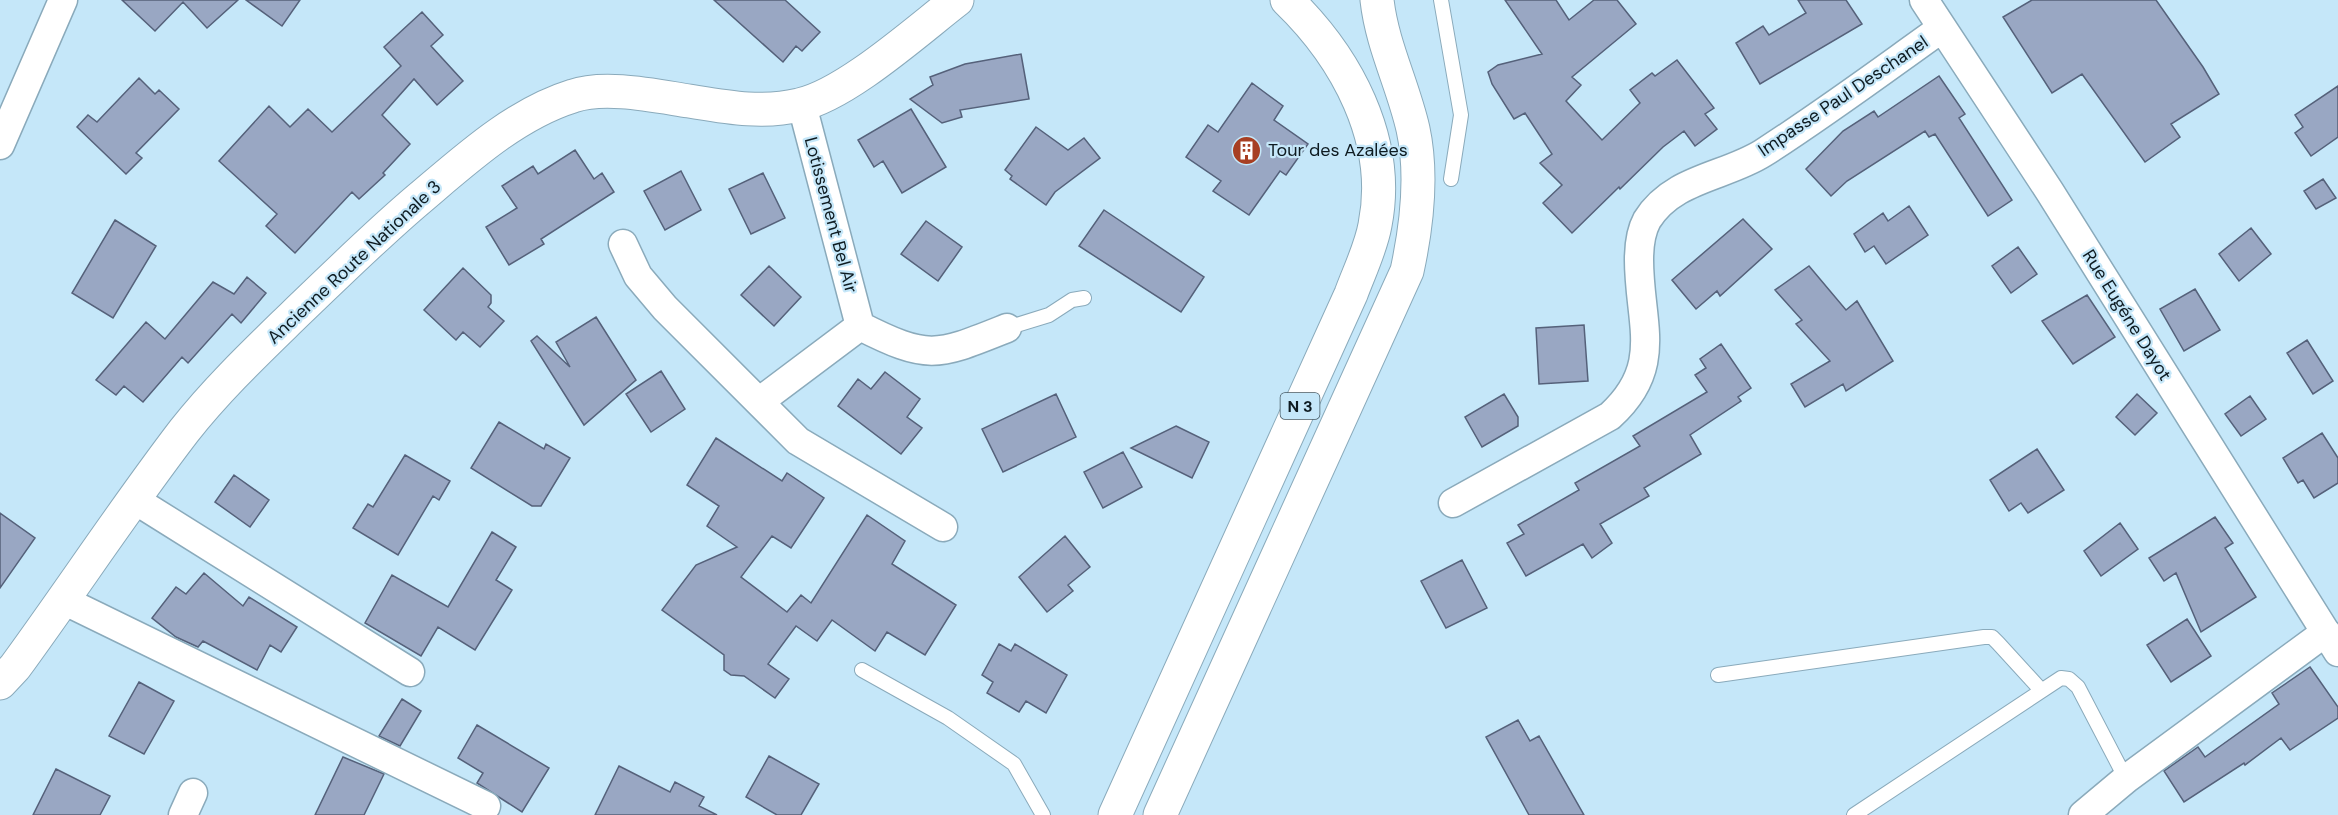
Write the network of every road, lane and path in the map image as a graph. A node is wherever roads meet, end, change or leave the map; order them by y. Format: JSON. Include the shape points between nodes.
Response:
{"nodes":[{"id":1,"x":63,"y":0,"type":"edge"},
{"id":2,"x":957,"y":0,"type":"edge"},
{"id":3,"x":1287,"y":0,"type":"edge"},
{"id":4,"x":1377,"y":0,"type":"edge"},
{"id":5,"x":1440,"y":0,"type":"edge"},
{"id":6,"x":1924,"y":0,"type":"edge"},
{"id":7,"x":1942,"y":28,"type":"junction"},
{"id":8,"x":802,"y":105,"type":"junction"},
{"id":9,"x":0,"y":145,"type":"edge"},
{"id":10,"x":1451,"y":179,"type":"dead end"},
{"id":11,"x":623,"y":244,"type":"dead end"},
{"id":12,"x":1084,"y":298,"type":"dead end"},
{"id":13,"x":860,"y":326,"type":"junction"},
{"id":14,"x":1007,"y":328,"type":"joint"},
{"id":15,"x":760,"y":401,"type":"junction"},
{"id":16,"x":135,"y":500,"type":"junction"},
{"id":17,"x":1453,"y":504,"type":"dead end"},
{"id":18,"x":943,"y":527,"type":"dead end"},
{"id":19,"x":63,"y":600,"type":"junction"},
{"id":20,"x":2332,"y":642,"type":"edge"},
{"id":21,"x":862,"y":670,"type":"dead end"},
{"id":22,"x":410,"y":672,"type":"dead end"},
{"id":23,"x":1718,"y":675,"type":"dead end"},
{"id":24,"x":0,"y":683,"type":"edge"},
{"id":25,"x":2041,"y":690,"type":"junction"},
{"id":26,"x":2126,"y":779,"type":"junction"},
{"id":27,"x":1129,"y":785,"type":"junction"},
{"id":28,"x":486,"y":806,"type":"dead end"},
{"id":29,"x":1043,"y":815,"type":"edge"},
{"id":30,"x":1090,"y":815,"type":"edge"},
{"id":31,"x":1115,"y":815,"type":"edge"},
{"id":32,"x":1160,"y":815,"type":"edge"},
{"id":33,"x":1854,"y":815,"type":"edge"},
{"id":34,"x":2083,"y":815,"type":"edge"}],
"edges":[{"from":1,"to":9,"type":"street"},
{"from":2,"to":8,"type":"main road","name":"Ancienne Route Nationale 3","via":[[844,85]]},
{"from":3,"to":27,"type":"main road","number":"N 3","via":[[1331,49],[1365,110],[1379,188],[1375,226],[1351,294]]},
{"from":4,"to":32,"type":"main road","number":"N 3","via":[[1392,69],[1413,129],[1417,211],[1407,271]]},
{"from":5,"to":10,"type":"lane","via":[[1461,115]]},
{"from":6,"to":7,"type":"street","name":"Rue Eugéne Dayot"},
{"from":7,"to":17,"type":"street","name":"Impasse Paul Deschanel","via":[[1761,154],[1681,187],[1659,205],[1646,222],[1639,247],[1645,356],[1629,399],[1610,416]]},
{"from":7,"to":20,"type":"street","name":"Rue Eugéne Dayot","via":[[2057,202]]},
{"from":8,"to":13,"type":"street","name":"Lotissement Bel Air"},
{"from":8,"to":16,"type":"main road","name":"Ancienne Route Nationale 3","via":[[740,109],[616,92],[579,94],[539,109],[449,174],[370,242],[243,365],[185,430]]},
{"from":11,"to":15,"type":"street","via":[[638,276],[665,308]]},
{"from":12,"to":14,"type":"lane","via":[[1072,300],[1049,315]]},
{"from":13,"to":14,"type":"street","via":[[922,352],[955,349]]},
{"from":13,"to":15,"type":"street"},
{"from":15,"to":18,"type":"street","via":[[798,441]]},
{"from":16,"to":19,"type":"main road","name":"Ancienne Route Nationale 3"},
{"from":16,"to":22,"type":"street"},
{"from":19,"to":24,"type":"main road","name":"Ancienne Route Nationale 3"},
{"from":19,"to":28,"type":"street"},
{"from":20,"to":26,"type":"street"},
{"from":21,"to":29,"type":"lane","via":[[948,718],[1014,764]]},
{"from":23,"to":25,"type":"lane","via":[[1992,637]]},
{"from":25,"to":26,"type":"lane","via":[[2061,678],[2078,687]]},
{"from":25,"to":33,"type":"lane"},
{"from":26,"to":34,"type":"street"},
{"from":27,"to":30,"type":"main road"},
{"from":27,"to":31,"type":"main road","number":"N 3"}]}
